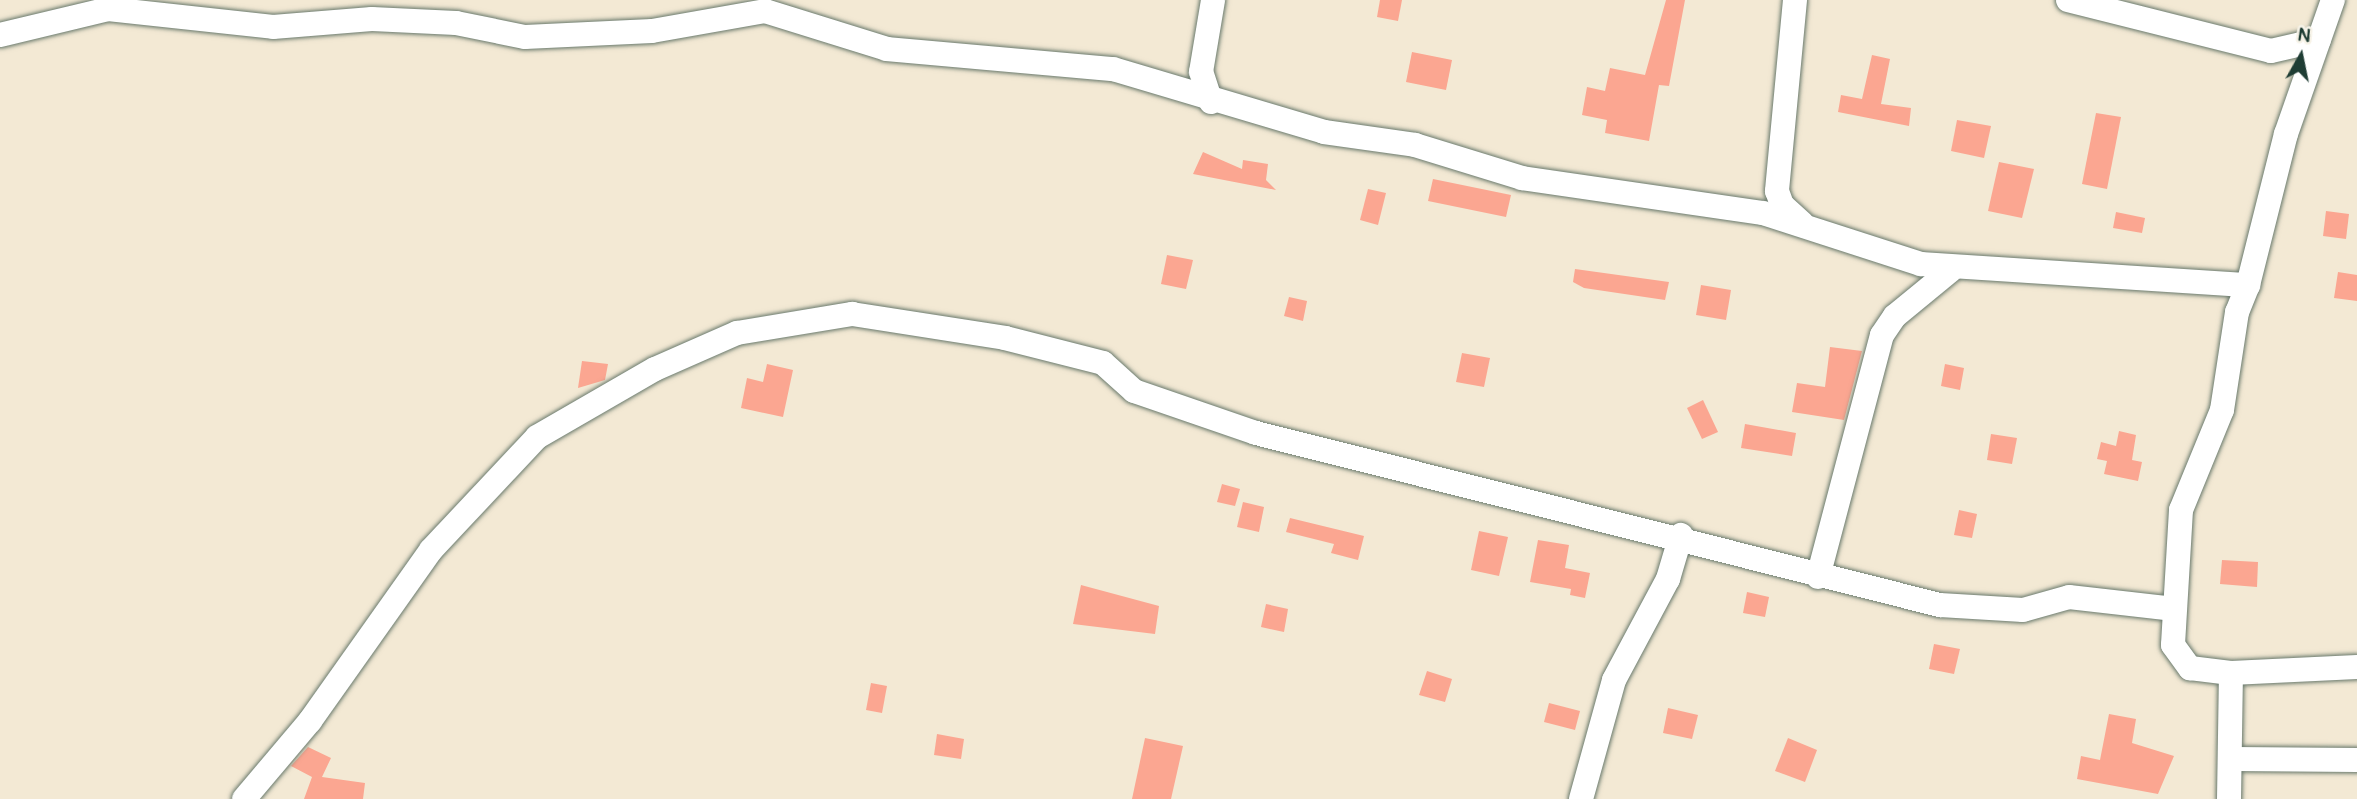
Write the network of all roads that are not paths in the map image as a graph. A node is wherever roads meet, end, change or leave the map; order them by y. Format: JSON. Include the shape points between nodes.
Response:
{"nodes":[{"id":1,"x":1213,"y":0,"type":"edge"},
{"id":2,"x":1795,"y":0,"type":"edge"},
{"id":3,"x":2068,"y":0,"type":"edge"},
{"id":4,"x":2333,"y":0,"type":"edge"},
{"id":5,"x":0,"y":35,"type":"edge"},
{"id":6,"x":2319,"y":40,"type":"junction"},
{"id":7,"x":1211,"y":102,"type":"junction"},
{"id":8,"x":1804,"y":225,"type":"junction"},
{"id":9,"x":1951,"y":270,"type":"junction"},
{"id":10,"x":2248,"y":285,"type":"junction"},
{"id":11,"x":1681,"y":535,"type":"junction"},
{"id":12,"x":1818,"y":577,"type":"junction"},
{"id":13,"x":2174,"y":609,"type":"junction"},
{"id":14,"x":2357,"y":667,"type":"edge"},
{"id":15,"x":2231,"y":673,"type":"junction"},
{"id":16,"x":2234,"y":759,"type":"junction"},
{"id":17,"x":2357,"y":760,"type":"edge"},
{"id":18,"x":244,"y":799,"type":"edge"},
{"id":19,"x":1581,"y":799,"type":"edge"},
{"id":20,"x":2228,"y":799,"type":"edge"}],
"edges":[{"from":1,"to":7,"type":"street","via":[[1201,72]]},
{"from":2,"to":8,"type":"street","via":[[1777,191],[1782,205]]},
{"from":3,"to":6,"type":"street","via":[[2271,51]]},
{"from":4,"to":6,"type":"street"},
{"from":5,"to":7,"type":"street","via":[[108,9],[273,27],[372,19],[456,23],[525,37],[652,31],[765,11],[887,49],[1100,66]]},
{"from":6,"to":10,"type":"street","via":[[2286,134]]},
{"from":7,"to":8,"type":"street","via":[[1324,132],[1415,145],[1522,178]]},
{"from":8,"to":9,"type":"street"},
{"from":9,"to":10,"type":"street"},
{"from":9,"to":12,"type":"street","via":[[1895,316],[1881,335]]},
{"from":10,"to":13,"type":"street","via":[[2237,313],[2222,410],[2181,510]]},
{"from":11,"to":12,"type":"street"},
{"from":11,"to":18,"type":"street","via":[[1256,433],[1135,391],[1103,363],[1005,338],[852,314],[737,332],[655,369],[537,438],[431,550],[310,721]]},
{"from":11,"to":19,"type":"street","via":[[1668,579],[1614,680]]},
{"from":12,"to":13,"type":"street","via":[[1980,611],[2023,610],[2069,597]]},
{"from":13,"to":15,"type":"street","via":[[2179,661]]},
{"from":14,"to":15,"type":"street"},
{"from":15,"to":16,"type":"street"},
{"from":16,"to":17,"type":"street"},
{"from":16,"to":20,"type":"street"}]}
